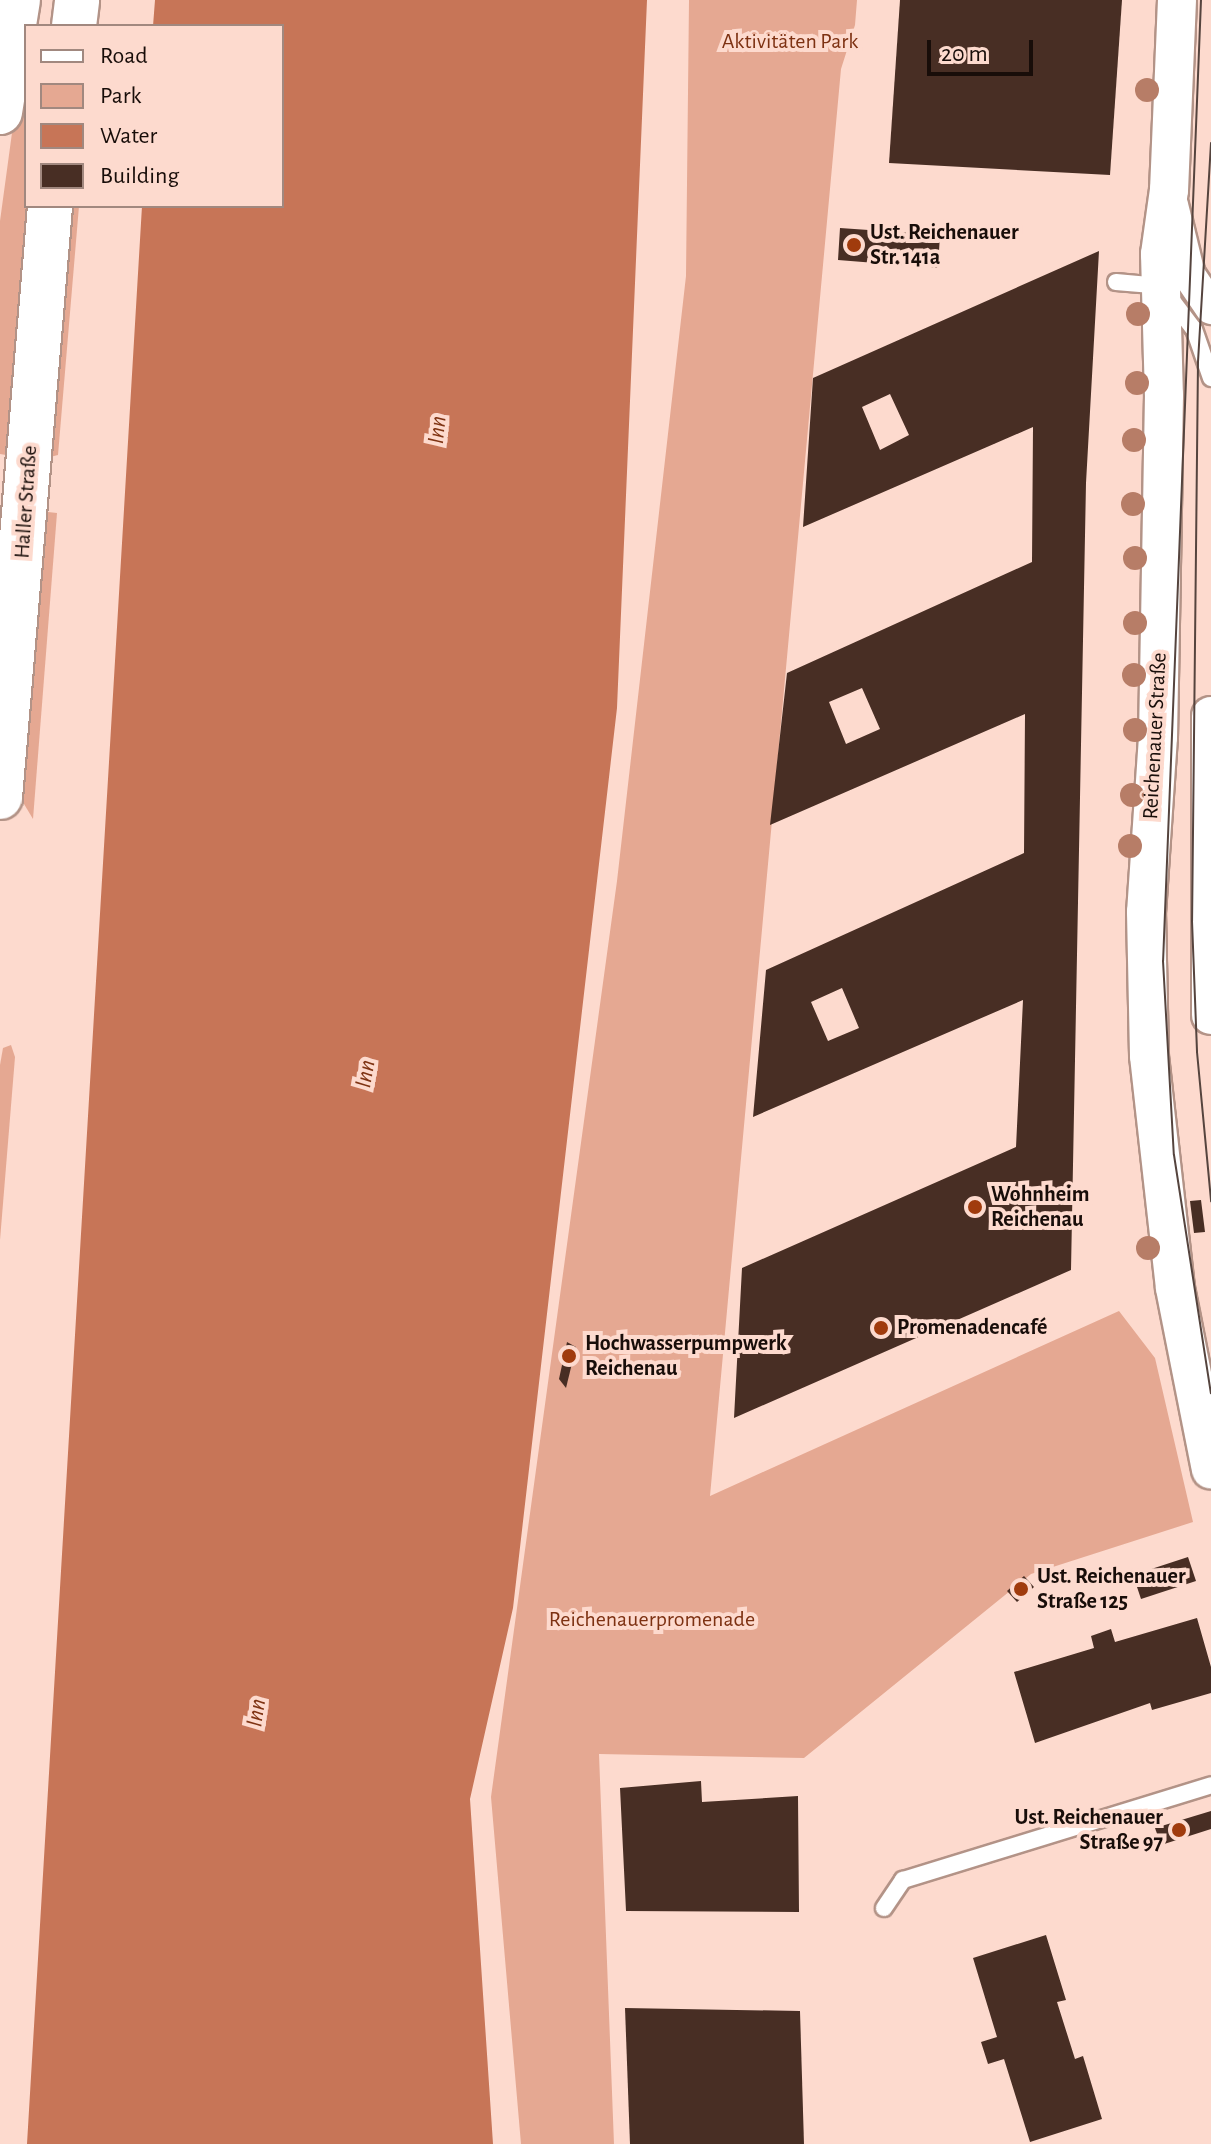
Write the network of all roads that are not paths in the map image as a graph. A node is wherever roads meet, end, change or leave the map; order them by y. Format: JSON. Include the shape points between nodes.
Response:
{"nodes":[{"id":1,"x":18,"y":0,"type":"edge"},
{"id":2,"x":58,"y":0,"type":"edge"},
{"id":3,"x":77,"y":0,"type":"edge"},
{"id":4,"x":1177,"y":0,"type":"edge"},
{"id":5,"x":58,"y":24,"type":"edge"},
{"id":6,"x":74,"y":24,"type":"edge"},
{"id":7,"x":0,"y":112,"type":"edge"},
{"id":8,"x":1169,"y":190,"type":"junction"},
{"id":9,"x":50,"y":208,"type":"edge"},
{"id":10,"x":1116,"y":282,"type":"dead end"},
{"id":11,"x":1162,"y":292,"type":"junction"},
{"id":12,"x":1211,"y":308,"type":"edge"},
{"id":13,"x":1211,"y":378,"type":"edge"},
{"id":14,"x":7,"y":575,"type":"edge"},
{"id":15,"x":1211,"y":716,"type":"edge"},
{"id":16,"x":0,"y":797,"type":"edge"},
{"id":17,"x":1211,"y":1015,"type":"edge"},
{"id":18,"x":1198,"y":1353,"type":"edge"},
{"id":19,"x":1211,"y":1469,"type":"edge"},
{"id":20,"x":1211,"y":1785,"type":"edge"},
{"id":21,"x":884,"y":1908,"type":"dead end"}],
"edges":[{"from":1,"to":7,"type":"main road"},
{"from":2,"to":5,"type":"main road"},
{"from":3,"to":6,"type":"main road"},
{"from":4,"to":8,"type":"street","name":"Reichenauer Straße"},
{"from":8,"to":11,"type":"street","name":"Reichenauer Straße","via":[[1161,229]]},
{"from":8,"to":12,"type":"street","via":[[1184,263]]},
{"from":9,"to":14,"type":"main road","name":"Haller Straße"},
{"from":10,"to":11,"type":"lane","via":[[1149,285]]},
{"from":11,"to":13,"type":"lane","via":[[1187,317]]},
{"from":11,"to":18,"type":"street","name":"Reichenauer Straße","via":[[1158,737],[1146,912],[1149,1056]]},
{"from":14,"to":16,"type":"main road","name":"Haller Straße"},
{"from":15,"to":17,"type":"street"},
{"from":18,"to":19,"type":"street","name":"Reichenauer Straße"},
{"from":20,"to":21,"type":"lane","via":[[903,1880]]}]}
